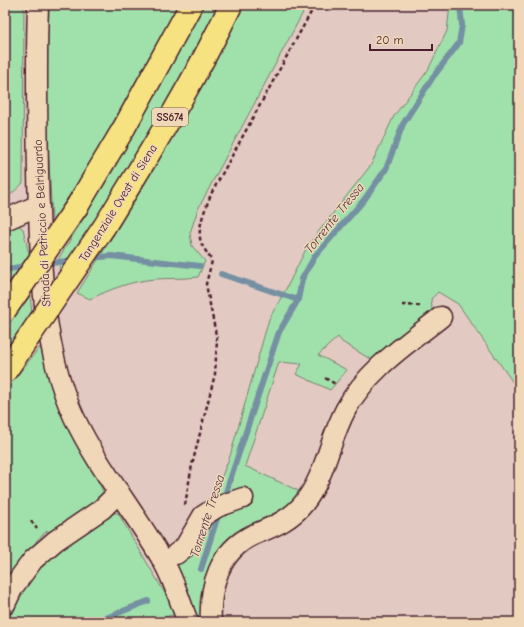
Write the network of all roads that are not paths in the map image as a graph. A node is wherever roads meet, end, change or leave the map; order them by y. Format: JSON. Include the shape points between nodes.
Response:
{"nodes":[{"id":1,"x":38,"y":5,"type":"edge"},
{"id":2,"x":191,"y":5,"type":"edge"},
{"id":3,"x":231,"y":5,"type":"edge"},
{"id":4,"x":39,"y":205,"type":"junction"},
{"id":5,"x":5,"y":220,"type":"edge"},
{"id":6,"x":5,"y":310,"type":"edge"},
{"id":7,"x":441,"y":317,"type":"dead end"},
{"id":8,"x":5,"y":372,"type":"edge"},
{"id":9,"x":119,"y":492,"type":"junction"},
{"id":10,"x":232,"y":503,"type":"dead end"},
{"id":11,"x":176,"y":554,"type":"dead end"},
{"id":12,"x":5,"y":604,"type":"edge"},
{"id":13,"x":188,"y":622,"type":"edge"},
{"id":14,"x":211,"y":622,"type":"edge"}],
"edges":[{"from":1,"to":4,"type":"street","name":"Strada di Petriccio e Belriguardo"},
{"from":2,"to":6,"type":"highway","number":"SS674","bridge":true,"via":[[124,128],[78,205]]},
{"from":3,"to":8,"type":"highway","name":"Tangenziale Ovest di Siena","number":"SS674","bridge":true,"via":[[199,68],[104,227]]},
{"from":4,"to":5,"type":"street"},
{"from":4,"to":9,"type":"street","name":"Strada di Petriccio e Belriguardo","via":[[44,283],[52,347],[61,383],[74,417]]},
{"from":7,"to":14,"type":"street","via":[[385,361],[357,390],[335,433],[314,489],[303,505],[284,521],[251,536],[228,553],[219,567],[214,583]]},
{"from":9,"to":12,"type":"street","via":[[102,509],[55,541],[33,560],[13,587]]},
{"from":9,"to":13,"type":"street","name":"Strada di Petriccio e Belriguardo","via":[[164,563]]},
{"from":10,"to":11,"type":"street","via":[[203,516],[185,547]]}]}
